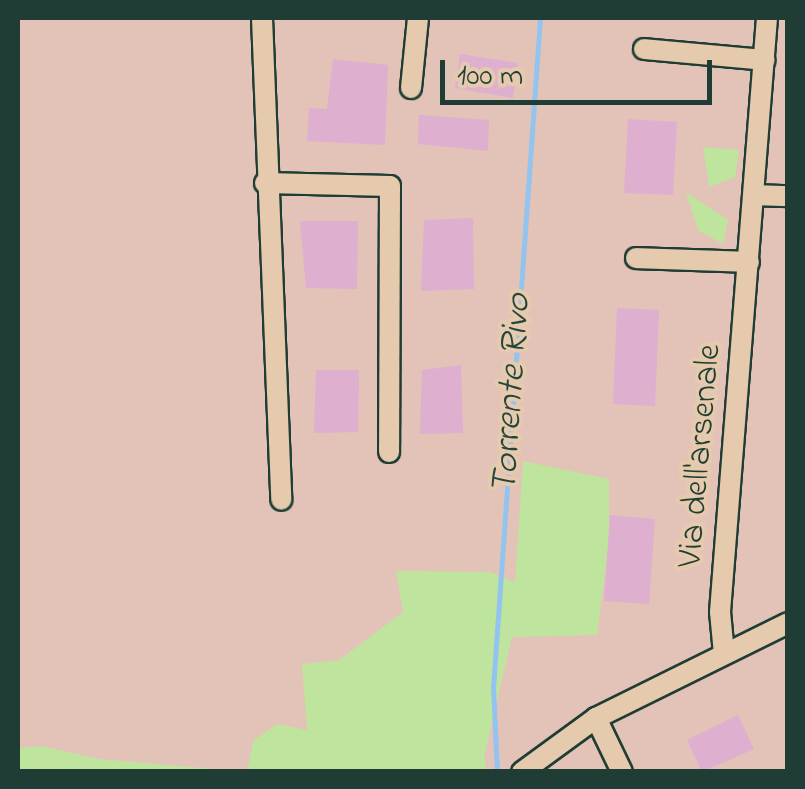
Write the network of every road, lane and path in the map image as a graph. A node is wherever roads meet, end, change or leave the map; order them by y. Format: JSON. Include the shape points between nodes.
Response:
{"nodes":[{"id":1,"x":262,"y":18,"type":"edge"},
{"id":2,"x":418,"y":18,"type":"edge"},
{"id":3,"x":767,"y":18,"type":"edge"},
{"id":4,"x":644,"y":49,"type":"dead end"},
{"id":5,"x":764,"y":60,"type":"junction"},
{"id":6,"x":411,"y":88,"type":"dead end"},
{"id":7,"x":265,"y":184,"type":"junction"},
{"id":8,"x":754,"y":195,"type":"junction"},
{"id":9,"x":788,"y":196,"type":"edge"},
{"id":10,"x":636,"y":258,"type":"dead end"},
{"id":11,"x":749,"y":262,"type":"junction"},
{"id":12,"x":389,"y":452,"type":"dead end"},
{"id":13,"x":281,"y":500,"type":"dead end"},
{"id":14,"x":788,"y":623,"type":"edge"},
{"id":15,"x":724,"y":654,"type":"junction"},
{"id":16,"x":596,"y":718,"type":"junction"},
{"id":17,"x":522,"y":772,"type":"edge"},
{"id":18,"x":622,"y":772,"type":"edge"}],
"edges":[{"from":1,"to":7,"type":"street"},
{"from":2,"to":6,"type":"street"},
{"from":3,"to":5,"type":"street","name":"Via dell'arsenale"},
{"from":4,"to":5,"type":"street"},
{"from":5,"to":8,"type":"street","name":"Via dell'arsenale"},
{"from":7,"to":12,"type":"street","via":[[390,186]]},
{"from":7,"to":13,"type":"street"},
{"from":8,"to":9,"type":"street"},
{"from":8,"to":11,"type":"street","name":"Via dell'arsenale"},
{"from":10,"to":11,"type":"street"},
{"from":11,"to":15,"type":"street","name":"Via dell'arsenale","via":[[720,612]]},
{"from":14,"to":15,"type":"street"},
{"from":15,"to":16,"type":"street"},
{"from":16,"to":17,"type":"street"},
{"from":16,"to":18,"type":"street"}]}
